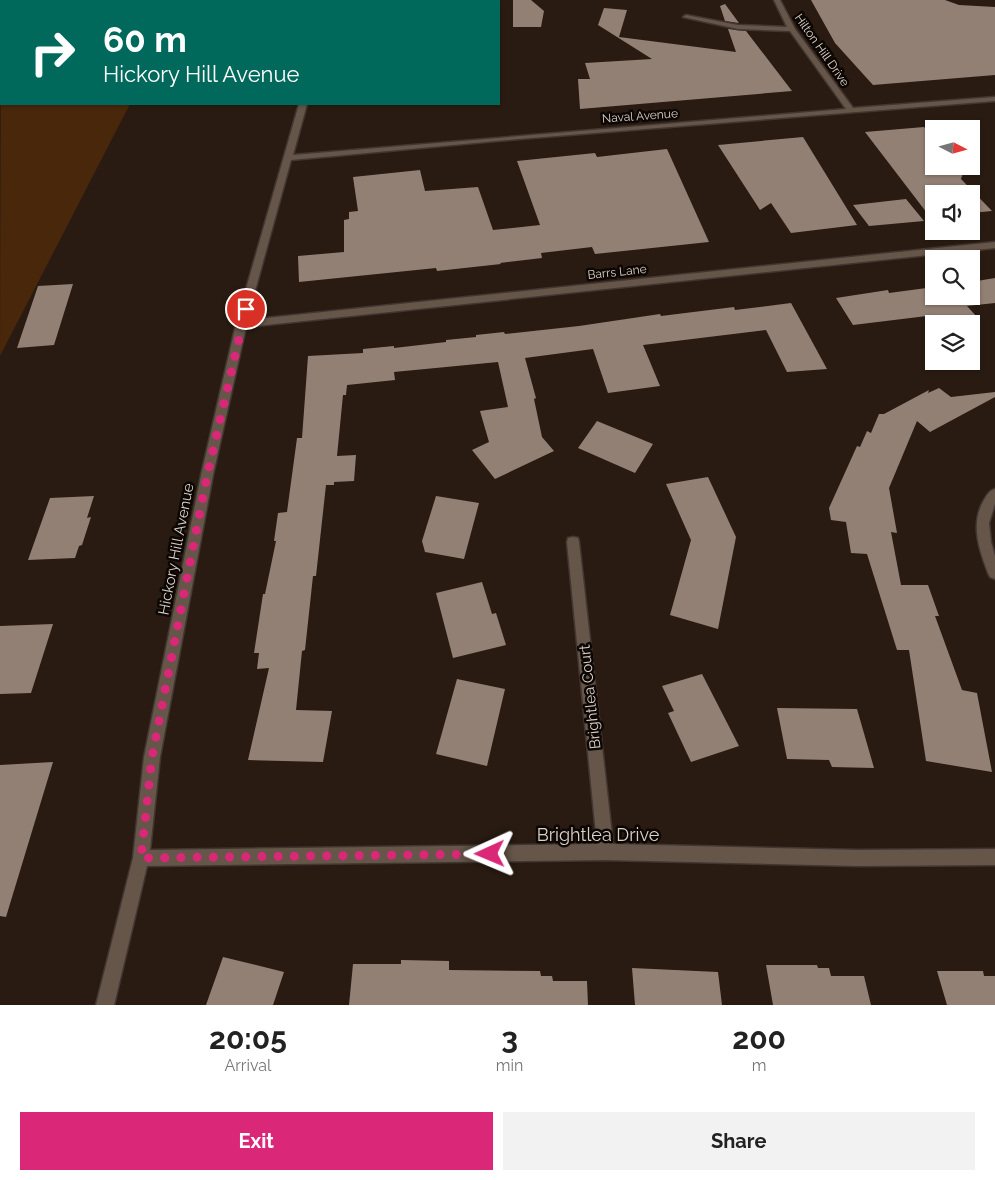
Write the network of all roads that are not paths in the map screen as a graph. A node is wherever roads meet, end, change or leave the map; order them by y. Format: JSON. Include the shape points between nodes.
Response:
{"nodes":[{"id":1,"x":777,"y":0,"type":"edge"},
{"id":2,"x":686,"y":17,"type":"dead end"},
{"id":3,"x":792,"y":29,"type":"junction"},
{"id":4,"x":995,"y":99,"type":"edge"},
{"id":5,"x":303,"y":105,"type":"edge"},
{"id":6,"x":851,"y":110,"type":"junction"},
{"id":7,"x":287,"y":158,"type":"junction"},
{"id":8,"x":995,"y":245,"type":"edge"},
{"id":9,"x":241,"y":324,"type":"junction"},
{"id":10,"x":995,"y":494,"type":"edge"},
{"id":11,"x":573,"y":542,"type":"dead end"},
{"id":12,"x":995,"y":573,"type":"edge"},
{"id":13,"x":606,"y":852,"type":"junction"},
{"id":14,"x":995,"y":857,"type":"edge"},
{"id":15,"x":141,"y":858,"type":"junction"},
{"id":16,"x":105,"y":1005,"type":"edge"}],
"edges":[{"from":1,"to":3,"type":"street","name":"Hilton Hill Drive"},
{"from":2,"to":3,"type":"street","via":[[738,27]]},
{"from":3,"to":6,"type":"street","name":"Hilton Hill Drive"},
{"from":4,"to":6,"type":"street","name":"Naval Avenue"},
{"from":5,"to":7,"type":"street","name":"Hickory Hill Avenue"},
{"from":6,"to":7,"type":"street","name":"Naval Avenue"},
{"from":7,"to":9,"type":"street","name":"Hickory Hill Avenue"},
{"from":8,"to":9,"type":"street","name":"Barrs Lane"},
{"from":9,"to":15,"type":"street","name":"Hickory Hill Avenue","via":[[207,476],[152,757]]},
{"from":10,"to":12,"type":"street","via":[[983,513],[985,548]]},
{"from":11,"to":13,"type":"street","name":"Brightlea Court"},
{"from":13,"to":14,"type":"street","name":"Brightlea Drive","via":[[858,858]]},
{"from":13,"to":15,"type":"street","name":"Brightlea Drive"},
{"from":15,"to":16,"type":"street","name":"Hickory Hill Avenue"}]}
